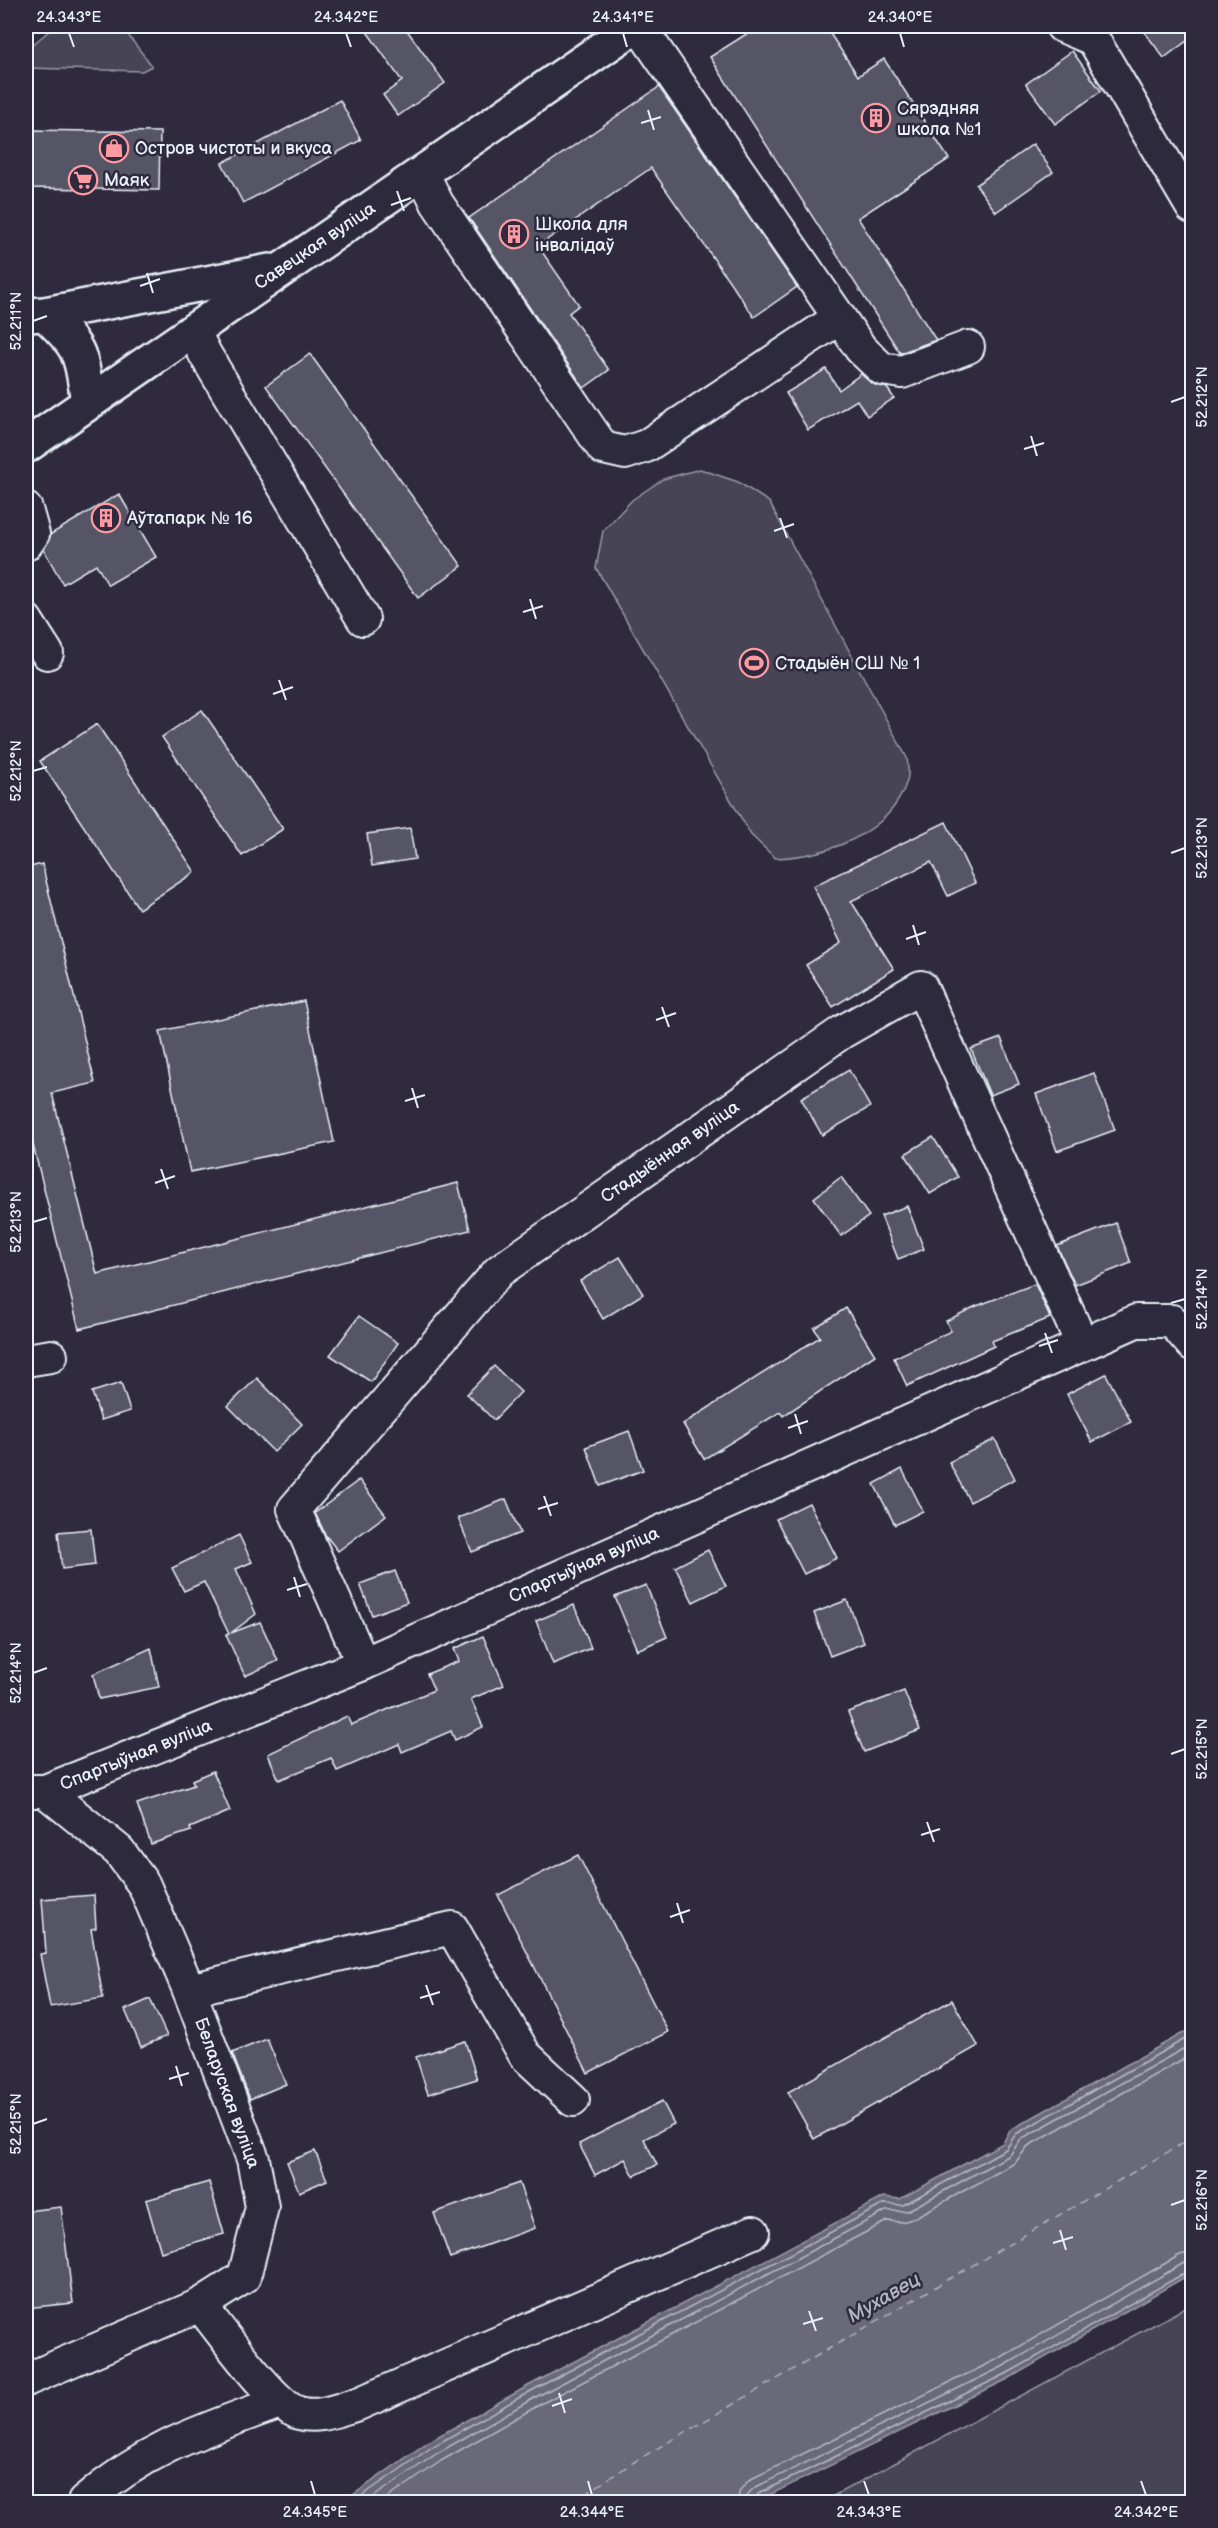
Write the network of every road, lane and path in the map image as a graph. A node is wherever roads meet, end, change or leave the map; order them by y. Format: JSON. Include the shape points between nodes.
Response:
{"nodes":[{"id":1,"x":1062,"y":26,"type":"edge"},
{"id":2,"x":624,"y":29,"type":"edge"},
{"id":3,"x":423,"y":174,"type":"junction"},
{"id":4,"x":1192,"y":207,"type":"edge"},
{"id":5,"x":280,"y":269,"type":"junction"},
{"id":6,"x":35,"y":315,"type":"edge"},
{"id":7,"x":839,"y":318,"type":"junction"},
{"id":8,"x":193,"y":330,"type":"junction"},
{"id":9,"x":968,"y":347,"type":"dead end"},
{"id":10,"x":88,"y":401,"type":"junction"},
{"id":11,"x":26,"y":446,"type":"edge"},
{"id":12,"x":26,"y":509,"type":"edge"},
{"id":13,"x":26,"y":544,"type":"edge"},
{"id":14,"x":363,"y":619,"type":"dead end"},
{"id":15,"x":26,"y":620,"type":"edge"},
{"id":16,"x":47,"y":653,"type":"dead end"},
{"id":17,"x":1082,"y":1344,"type":"junction"},
{"id":18,"x":1192,"y":1344,"type":"edge"},
{"id":19,"x":363,"y":1664,"type":"junction"},
{"id":20,"x":35,"y":1791,"type":"edge"},
{"id":21,"x":189,"y":1990,"type":"junction"},
{"id":22,"x":573,"y":2100,"type":"dead end"},
{"id":23,"x":753,"y":2232,"type":"dead end"},
{"id":24,"x":200,"y":2305,"type":"junction"},
{"id":25,"x":26,"y":2380,"type":"edge"},
{"id":26,"x":279,"y":2402,"type":"junction"},
{"id":27,"x":84,"y":2502,"type":"edge"}],
"edges":[{"from":1,"to":4,"type":"street","via":[[1093,39]]},
{"from":2,"to":3,"type":"main road","name":"Савецкая вуліца"},
{"from":2,"to":7,"type":"street"},
{"from":3,"to":5,"type":"main road","name":"Савецкая вуліца"},
{"from":3,"to":7,"type":"street","via":[[437,203],[603,448],[625,453],[646,447]]},
{"from":5,"to":6,"type":"main road"},
{"from":5,"to":8,"type":"main road","name":"Савецкая вуліца"},
{"from":6,"to":10,"type":"main road","via":[[77,348],[83,362]]},
{"from":7,"to":9,"type":"street","via":[[861,349],[882,369],[902,372]]},
{"from":8,"to":10,"type":"main road","name":"Савецкая вуліца"},
{"from":8,"to":14,"type":"street"},
{"from":10,"to":11,"type":"main road","name":"Савецкая вуліца"},
{"from":12,"to":13,"type":"street","via":[[33,534]]},
{"from":15,"to":16,"type":"street"},
{"from":17,"to":18,"type":"street","name":"Спартыўная вуліца","via":[[1136,1321],[1172,1321]]},
{"from":17,"to":19,"type":"street","name":"Спартыўная вуліца"},
{"from":17,"to":19,"type":"street","name":"Стадыённая вуліца","via":[[921,987],[842,1032],[499,1271],[294,1509]]},
{"from":19,"to":20,"type":"street","name":"Спартыўная вуліца"},
{"from":20,"to":21,"type":"street","name":"Беларуская вуліца","via":[[119,1851],[144,1885]]},
{"from":21,"to":22,"type":"street","via":[[452,1929],[525,2055]]},
{"from":21,"to":24,"type":"street","name":"Беларуская вуліца","via":[[253,2159],[262,2207],[244,2277]]},
{"from":23,"to":26,"type":"street","via":[[358,2404],[323,2414],[299,2413]]},
{"from":24,"to":25,"type":"street","name":"Беларуская вуліца"},
{"from":24,"to":26,"type":"street"},
{"from":26,"to":27,"type":"street","via":[[158,2449],[113,2477]]}]}
